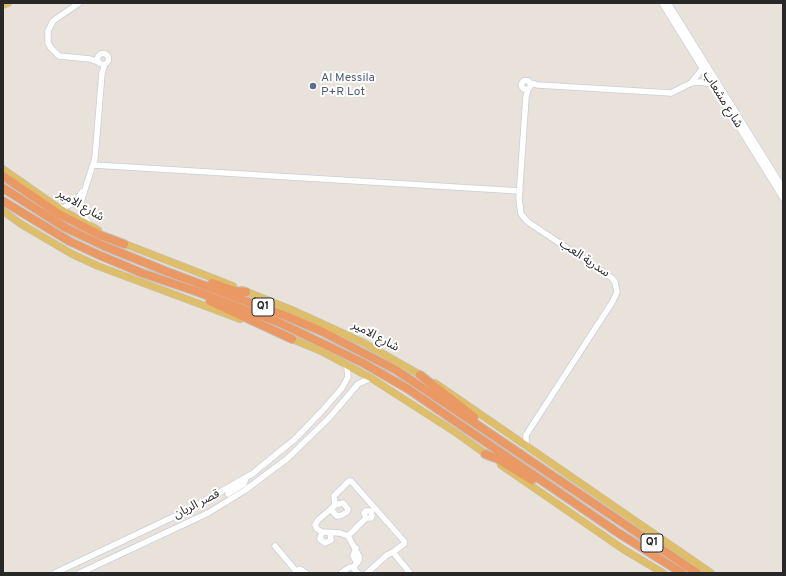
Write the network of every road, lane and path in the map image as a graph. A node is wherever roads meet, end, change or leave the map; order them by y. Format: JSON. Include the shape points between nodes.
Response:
{"nodes":[{"id":1,"x":8,"y":3,"type":"edge"},
{"id":2,"x":79,"y":3,"type":"edge"},
{"id":3,"x":662,"y":3,"type":"edge"},
{"id":4,"x":668,"y":3,"type":"edge"},
{"id":5,"x":3,"y":5,"type":"edge"},
{"id":6,"x":703,"y":68,"type":"junction"},
{"id":7,"x":691,"y":83,"type":"junction"},
{"id":8,"x":712,"y":84,"type":"junction"},
{"id":9,"x":745,"y":131,"type":"junction"},
{"id":10,"x":94,"y":165,"type":"junction"},
{"id":11,"x":3,"y":174,"type":"edge"},
{"id":12,"x":771,"y":174,"type":"junction"},
{"id":13,"x":3,"y":188,"type":"edge"},
{"id":14,"x":783,"y":188,"type":"edge"},
{"id":15,"x":84,"y":190,"type":"junction"},
{"id":16,"x":520,"y":191,"type":"junction"},
{"id":17,"x":783,"y":198,"type":"edge"},
{"id":18,"x":3,"y":201,"type":"edge"},
{"id":19,"x":60,"y":209,"type":"junction"},
{"id":20,"x":3,"y":211,"type":"edge"},
{"id":21,"x":90,"y":225,"type":"junction"},
{"id":22,"x":124,"y":244,"type":"junction"},
{"id":23,"x":168,"y":272,"type":"junction"},
{"id":24,"x":195,"y":291,"type":"junction"},
{"id":25,"x":246,"y":292,"type":"junction"},
{"id":26,"x":292,"y":339,"type":"junction"},
{"id":27,"x":343,"y":363,"type":"junction"},
{"id":28,"x":420,"y":375,"type":"junction"},
{"id":29,"x":371,"y":378,"type":"junction"},
{"id":30,"x":322,"y":411,"type":"junction"},
{"id":31,"x":330,"y":417,"type":"junction"},
{"id":32,"x":526,"y":435,"type":"junction"},
{"id":33,"x":516,"y":439,"type":"junction"},
{"id":34,"x":527,"y":447,"type":"junction"},
{"id":35,"x":511,"y":448,"type":"junction"},
{"id":36,"x":485,"y":454,"type":"junction"},
{"id":37,"x":228,"y":494,"type":"junction"},
{"id":38,"x":564,"y":494,"type":"junction"},
{"id":39,"x":366,"y":518,"type":"dead end"},
{"id":40,"x":322,"y":532,"type":"junction"},
{"id":41,"x":330,"y":533,"type":"junction"},
{"id":42,"x":348,"y":536,"type":"junction"},
{"id":43,"x":275,"y":546,"type":"dead end"},
{"id":44,"x":393,"y":552,"type":"junction"},
{"id":45,"x":355,"y":565,"type":"junction"},
{"id":46,"x":296,"y":572,"type":"edge"},
{"id":47,"x":54,"y":573,"type":"edge"},
{"id":48,"x":80,"y":573,"type":"edge"},
{"id":49,"x":306,"y":573,"type":"edge"},
{"id":50,"x":342,"y":573,"type":"edge"},
{"id":51,"x":358,"y":573,"type":"edge"},
{"id":52,"x":367,"y":573,"type":"edge"},
{"id":53,"x":410,"y":573,"type":"edge"},
{"id":54,"x":663,"y":573,"type":"edge"},
{"id":55,"x":682,"y":573,"type":"edge"},
{"id":56,"x":697,"y":573,"type":"edge"},
{"id":57,"x":712,"y":573,"type":"edge"}],
"edges":[{"from":1,"to":5,"type":"main road"},
{"from":2,"to":10,"type":"street","via":[[53,21],[48,31],[48,43],[54,53],[60,56],[100,62],[102,73]]},
{"from":3,"to":6,"type":"street","name":"شارع مشعاب"},
{"from":4,"to":9,"type":"street","name":"شارع مشعاب"},
{"from":6,"to":7,"type":"street"},
{"from":6,"to":8,"type":"street","name":"شارع مشعاب"},
{"from":7,"to":8,"type":"street"},
{"from":7,"to":16,"type":"street","name":"سدرية العب","via":[[677,91],[665,93],[528,87]]},
{"from":8,"to":9,"type":"street","name":"شارع مشعاب"},
{"from":9,"to":12,"type":"street","name":"شارع مشعاب"},
{"from":10,"to":15,"type":"street"},
{"from":10,"to":16,"type":"street"},
{"from":11,"to":19,"type":"main road","name":"شارع الامير"},
{"from":11,"to":22,"type":"highway","via":[[59,214]]},
{"from":12,"to":14,"type":"street","name":"شارع مشعاب"},
{"from":12,"to":17,"type":"street","name":"شارع مشعاب"},
{"from":13,"to":23,"type":"highway","name":"شارع الامير","number":"Q1","via":[[66,228]]},
{"from":15,"to":19,"type":"street","via":[[74,203]]},
{"from":15,"to":21,"type":"street","via":[[82,212]]},
{"from":16,"to":32,"type":"street","name":"سدرية العب","via":[[520,210],[524,219],[612,278],[617,292]]},
{"from":18,"to":24,"type":"highway","number":"Q1","via":[[69,242],[142,273]]},
{"from":19,"to":21,"type":"main road","name":"شارع الامير"},
{"from":20,"to":26,"type":"main road","via":[[72,254],[98,266]]},
{"from":21,"to":22,"type":"main road","name":"شارع الامير"},
{"from":22,"to":25,"type":"main road","name":"شارع الامير"},
{"from":23,"to":25,"type":"highway","via":[[180,273],[235,291]]},
{"from":23,"to":35,"type":"highway","name":"شارع الامير","number":"Q1","via":[[286,316],[359,349],[396,370]]},
{"from":24,"to":26,"type":"highway","via":[[209,301]]},
{"from":24,"to":38,"type":"highway","number":"Q1","via":[[278,322],[363,363],[408,389]]},
{"from":25,"to":28,"type":"main road","name":"شارع الامير","via":[[364,343]]},
{"from":26,"to":27,"type":"main road"},
{"from":27,"to":29,"type":"main road"},
{"from":27,"to":30,"type":"street","name":"قصر الريان","via":[[348,372],[346,382]]},
{"from":28,"to":33,"type":"main road","name":"شارع الامير","via":[[447,390]]},
{"from":28,"to":35,"type":"highway"},
{"from":29,"to":31,"type":"street","name":"قصر الريان","via":[[358,384]]},
{"from":29,"to":36,"type":"main road"},
{"from":30,"to":31,"type":"street","via":[[327,411]]},
{"from":30,"to":37,"type":"street","name":"قصر الريان","via":[[290,443]]},
{"from":31,"to":37,"type":"street","name":"قصر الريان","via":[[288,458]]},
{"from":32,"to":33,"type":"street"},
{"from":32,"to":34,"type":"street"},
{"from":33,"to":34,"type":"main road","name":"شارع الامير"},
{"from":34,"to":57,"type":"main road","name":"شارع الامير"},
{"from":35,"to":56,"type":"highway","name":"شارع الامير","number":"Q1"},
{"from":36,"to":38,"type":"highway"},
{"from":36,"to":54,"type":"main road"},
{"from":37,"to":47,"type":"street","name":"قصر الريان","via":[[190,509]]},
{"from":37,"to":48,"type":"street","name":"قصر الريان","via":[[208,512]]},
{"from":38,"to":55,"type":"highway","number":"Q1"},
{"from":39,"to":42,"type":"street"},
{"from":40,"to":41,"type":"street"},
{"from":40,"to":41,"type":"street","via":[[320,539],[325,543],[331,540]]},
{"from":40,"to":44,"type":"street","via":[[315,525],[333,506],[334,495],[351,481],[404,541],[402,547]]},
{"from":41,"to":42,"type":"street"},
{"from":42,"to":45,"type":"street","via":[[360,558]]},
{"from":43,"to":46,"type":"street"},
{"from":44,"to":52,"type":"street"},
{"from":44,"to":53,"type":"street"},
{"from":45,"to":50,"type":"street"},
{"from":45,"to":51,"type":"street"},
{"from":46,"to":49,"type":"street","via":[[302,570]]}]}
